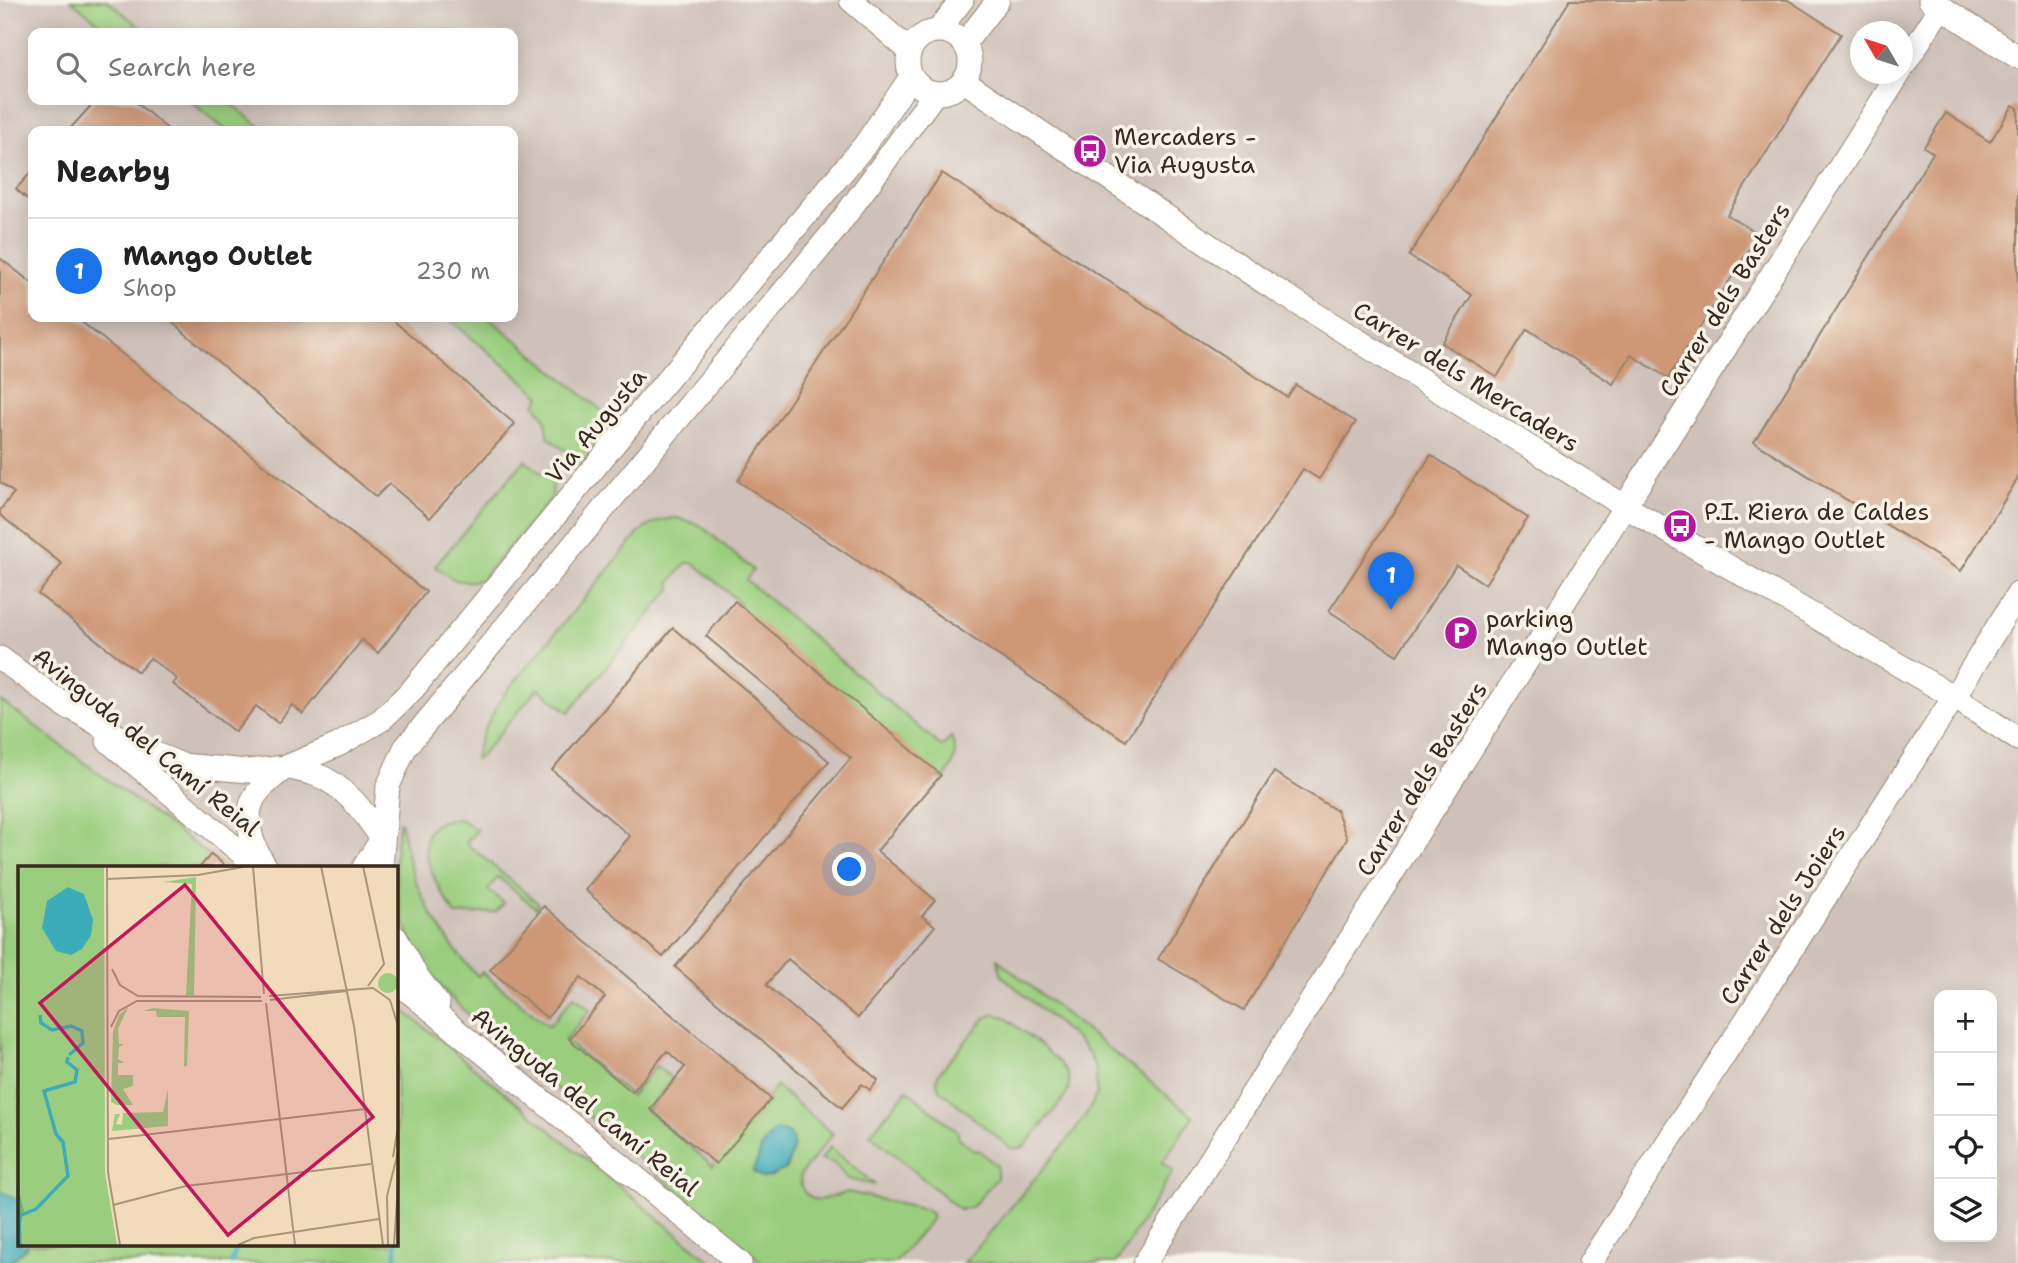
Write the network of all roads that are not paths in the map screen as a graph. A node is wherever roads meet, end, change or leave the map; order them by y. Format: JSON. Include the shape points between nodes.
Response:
{"nodes":[{"id":1,"x":851,"y":0,"type":"edge"},
{"id":2,"x":962,"y":0,"type":"edge"},
{"id":3,"x":998,"y":0,"type":"edge"},
{"id":4,"x":1935,"y":4,"type":"edge"},
{"id":5,"x":938,"y":31,"type":"junction"},
{"id":6,"x":964,"y":44,"type":"junction"},
{"id":7,"x":1913,"y":47,"type":"edge"},
{"id":8,"x":910,"y":51,"type":"junction"},
{"id":9,"x":2018,"y":57,"type":"edge"},
{"id":10,"x":911,"y":76,"type":"junction"},
{"id":11,"x":964,"y":81,"type":"junction"},
{"id":12,"x":1893,"y":84,"type":"edge"},
{"id":13,"x":934,"y":93,"type":"junction"},
{"id":14,"x":1626,"y":507,"type":"junction"},
{"id":15,"x":2018,"y":594,"type":"edge"},
{"id":16,"x":0,"y":658,"type":"edge"},
{"id":17,"x":1954,"y":697,"type":"junction"},
{"id":18,"x":57,"y":699,"type":"junction"},
{"id":19,"x":2018,"y":739,"type":"edge"},
{"id":20,"x":286,"y":767,"type":"junction"},
{"id":21,"x":382,"y":839,"type":"junction"},
{"id":22,"x":257,"y":866,"type":"edge"},
{"id":23,"x":265,"y":866,"type":"edge"},
{"id":24,"x":365,"y":866,"type":"edge"},
{"id":25,"x":380,"y":866,"type":"edge"},
{"id":26,"x":397,"y":940,"type":"edge"},
{"id":27,"x":397,"y":982,"type":"edge"},
{"id":28,"x":464,"y":1037,"type":"junction"},
{"id":29,"x":740,"y":1263,"type":"edge"},
{"id":30,"x":1145,"y":1263,"type":"edge"},
{"id":31,"x":1590,"y":1263,"type":"edge"}],
"edges":[{"from":1,"to":8,"type":"street"},
{"from":2,"to":5,"type":"street"},
{"from":3,"to":6,"type":"street"},
{"from":4,"to":7,"type":"street"},
{"from":4,"to":9,"type":"street"},
{"from":5,"to":6,"type":"street","via":[[956,36]]},
{"from":5,"to":8,"type":"street","via":[[917,40]]},
{"from":6,"to":11,"type":"street","via":[[970,63]]},
{"from":8,"to":10,"type":"street"},
{"from":10,"to":13,"type":"street","via":[[917,85]]},
{"from":10,"to":20,"type":"street","name":"Via Augusta","via":[[864,146],[413,689],[382,720]]},
{"from":11,"to":13,"type":"street","via":[[945,93]]},
{"from":11,"to":14,"type":"street","name":"Carrer dels Mercaders","via":[[1267,285]]},
{"from":12,"to":14,"type":"street","name":"Carrer dels Basters"},
{"from":13,"to":21,"type":"street","via":[[834,231],[405,748],[388,786]]},
{"from":14,"to":17,"type":"street","name":"Carrer dels Mercaders"},
{"from":14,"to":30,"type":"street","name":"Carrer dels Basters"},
{"from":15,"to":17,"type":"street","name":"Carrer dels Joiers"},
{"from":16,"to":18,"type":"street","name":"Avinguda del Camí Reial"},
{"from":17,"to":19,"type":"street","name":"Carrer dels Mercaders"},
{"from":17,"to":31,"type":"street","name":"Carrer dels Joiers"},
{"from":18,"to":20,"type":"street","name":"Via Augusta","via":[[131,744],[182,765],[248,771]]},
{"from":18,"to":22,"type":"street","name":"Avinguda del Camí Reial"},
{"from":20,"to":21,"type":"street","name":"Via Augusta","via":[[338,786]]},
{"from":20,"to":23,"type":"street","name":"Via Augusta","via":[[255,796],[249,814],[251,837]]},
{"from":21,"to":24,"type":"street"},
{"from":21,"to":25,"type":"street"},
{"from":26,"to":28,"type":"street","via":[[416,975]]},
{"from":27,"to":28,"type":"street","name":"Avinguda del Camí Reial"},
{"from":28,"to":29,"type":"street","name":"Avinguda del Camí Reial"}]}
